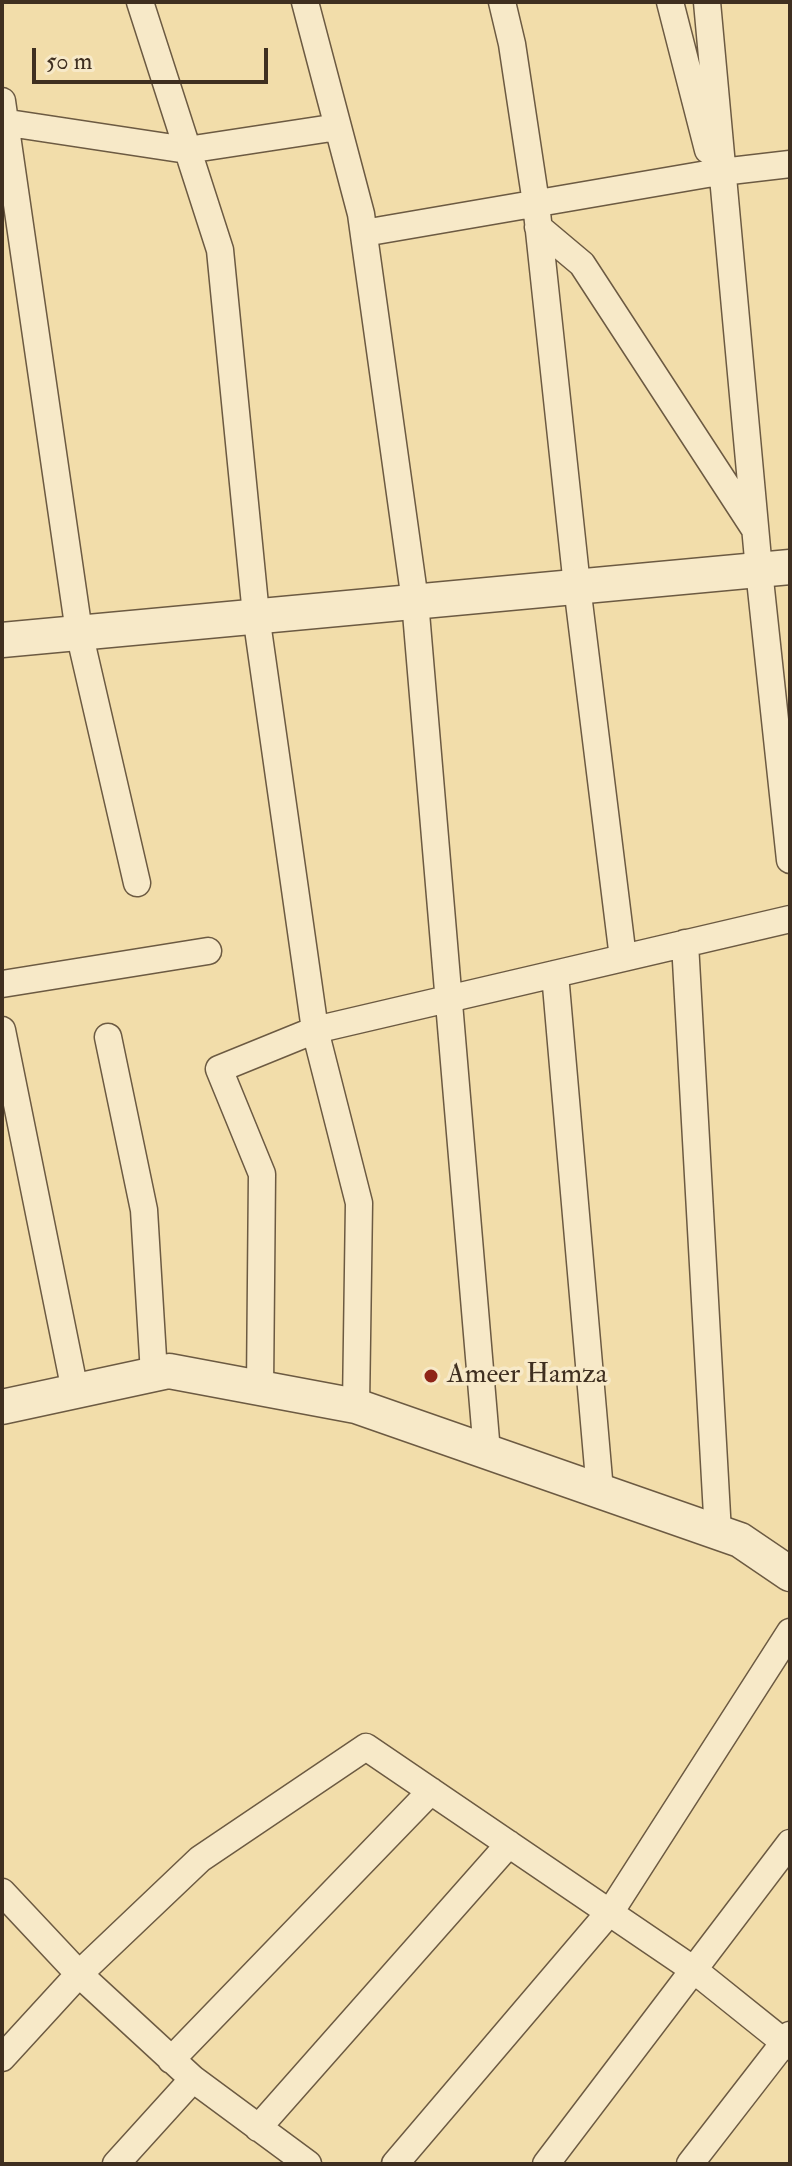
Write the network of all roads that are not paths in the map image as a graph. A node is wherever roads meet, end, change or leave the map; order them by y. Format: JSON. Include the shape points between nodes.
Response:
{"nodes":[{"id":1,"x":140,"y":2,"type":"edge"},
{"id":2,"x":305,"y":2,"type":"edge"},
{"id":3,"x":502,"y":2,"type":"edge"},
{"id":4,"x":670,"y":2,"type":"edge"},
{"id":5,"x":707,"y":2,"type":"edge"},
{"id":6,"x":4,"y":114,"type":"edge"},
{"id":7,"x":338,"y":127,"type":"junction"},
{"id":8,"x":187,"y":150,"type":"junction"},
{"id":9,"x":790,"y":164,"type":"edge"},
{"id":10,"x":718,"y":173,"type":"junction"},
{"id":11,"x":537,"y":215,"type":"junction"},
{"id":12,"x":364,"y":233,"type":"junction"},
{"id":13,"x":755,"y":531,"type":"junction"},
{"id":14,"x":774,"y":568,"type":"edge"},
{"id":15,"x":577,"y":586,"type":"junction"},
{"id":16,"x":415,"y":601,"type":"junction"},
{"id":17,"x":256,"y":615,"type":"junction"},
{"id":18,"x":79,"y":632,"type":"junction"},
{"id":19,"x":2,"y":640,"type":"edge"},
{"id":20,"x":790,"y":860,"type":"edge"},
{"id":21,"x":137,"y":883,"type":"dead end"},
{"id":22,"x":790,"y":919,"type":"edge"},
{"id":23,"x":685,"y":943,"type":"junction"},
{"id":24,"x":208,"y":951,"type":"dead end"},
{"id":25,"x":623,"y":958,"type":"junction"},
{"id":26,"x":555,"y":974,"type":"junction"},
{"id":27,"x":2,"y":984,"type":"edge"},
{"id":28,"x":449,"y":999,"type":"junction"},
{"id":29,"x":2,"y":1030,"type":"edge"},
{"id":30,"x":315,"y":1030,"type":"junction"},
{"id":31,"x":108,"y":1037,"type":"dead end"},
{"id":32,"x":154,"y":1374,"type":"junction"},
{"id":33,"x":260,"y":1388,"type":"junction"},
{"id":34,"x":75,"y":1391,"type":"junction"},
{"id":35,"x":356,"y":1406,"type":"junction"},
{"id":36,"x":2,"y":1407,"type":"edge"},
{"id":37,"x":487,"y":1452,"type":"junction"},
{"id":38,"x":600,"y":1491,"type":"junction"},
{"id":39,"x":718,"y":1533,"type":"junction"},
{"id":40,"x":790,"y":1574,"type":"edge"},
{"id":41,"x":790,"y":1632,"type":"edge"},
{"id":42,"x":431,"y":1791,"type":"junction"},
{"id":43,"x":790,"y":1843,"type":"edge"},
{"id":44,"x":509,"y":1844,"type":"junction"},
{"id":45,"x":7,"y":1907,"type":"edge"},
{"id":46,"x":609,"y":1913,"type":"junction"},
{"id":47,"x":694,"y":1970,"type":"junction"},
{"id":48,"x":79,"y":1974,"type":"junction"},
{"id":49,"x":788,"y":2041,"type":"edge"},
{"id":50,"x":2,"y":2058,"type":"edge"},
{"id":51,"x":171,"y":2060,"type":"junction"},
{"id":52,"x":193,"y":2079,"type":"junction"},
{"id":53,"x":258,"y":2128,"type":"junction"},
{"id":54,"x":116,"y":2164,"type":"edge"},
{"id":55,"x":308,"y":2164,"type":"edge"},
{"id":56,"x":395,"y":2164,"type":"edge"},
{"id":57,"x":546,"y":2164,"type":"edge"},
{"id":58,"x":690,"y":2164,"type":"edge"}],
"edges":[{"from":1,"to":8,"type":"street"},
{"from":2,"to":7,"type":"street"},
{"from":3,"to":11,"type":"street"},
{"from":4,"to":10,"type":"street"},
{"from":5,"to":10,"type":"street"},
{"from":6,"to":8,"type":"street"},
{"from":6,"to":18,"type":"street"},
{"from":7,"to":8,"type":"street"},
{"from":7,"to":12,"type":"street"},
{"from":8,"to":17,"type":"street","via":[[220,250]]},
{"from":9,"to":10,"type":"street"},
{"from":10,"to":11,"type":"street"},
{"from":10,"to":13,"type":"street"},
{"from":11,"to":12,"type":"street"},
{"from":11,"to":13,"type":"street","via":[[582,264]]},
{"from":11,"to":15,"type":"street"},
{"from":12,"to":16,"type":"street"},
{"from":13,"to":14,"type":"street"},
{"from":14,"to":15,"type":"street"},
{"from":14,"to":20,"type":"street"},
{"from":15,"to":16,"type":"street"},
{"from":15,"to":25,"type":"street"},
{"from":16,"to":17,"type":"street"},
{"from":16,"to":28,"type":"street"},
{"from":17,"to":18,"type":"street"},
{"from":17,"to":30,"type":"street"},
{"from":18,"to":19,"type":"street"},
{"from":18,"to":21,"type":"street"},
{"from":22,"to":23,"type":"street"},
{"from":23,"to":25,"type":"street"},
{"from":23,"to":39,"type":"street"},
{"from":24,"to":27,"type":"street"},
{"from":25,"to":26,"type":"street"},
{"from":26,"to":28,"type":"street"},
{"from":26,"to":38,"type":"street"},
{"from":28,"to":30,"type":"street"},
{"from":28,"to":37,"type":"street"},
{"from":29,"to":34,"type":"street"},
{"from":30,"to":33,"type":"street","via":[[219,1069],[262,1174]]},
{"from":30,"to":35,"type":"street","via":[[359,1203]]},
{"from":31,"to":32,"type":"street","via":[[144,1210]]},
{"from":32,"to":33,"type":"street","via":[[169,1371]]},
{"from":32,"to":34,"type":"street"},
{"from":33,"to":35,"type":"street"},
{"from":34,"to":36,"type":"street"},
{"from":35,"to":37,"type":"street"},
{"from":37,"to":38,"type":"street"},
{"from":38,"to":39,"type":"street"},
{"from":39,"to":40,"type":"street","via":[[740,1540]]},
{"from":41,"to":46,"type":"street"},
{"from":42,"to":44,"type":"street"},
{"from":42,"to":48,"type":"street","via":[[366,1747],[200,1859]]},
{"from":42,"to":51,"type":"street"},
{"from":43,"to":47,"type":"street"},
{"from":44,"to":46,"type":"street"},
{"from":44,"to":53,"type":"street"},
{"from":45,"to":48,"type":"street"},
{"from":46,"to":47,"type":"street"},
{"from":46,"to":56,"type":"street"},
{"from":47,"to":49,"type":"street"},
{"from":47,"to":57,"type":"street"},
{"from":48,"to":50,"type":"street"},
{"from":48,"to":51,"type":"street"},
{"from":49,"to":58,"type":"street"},
{"from":51,"to":52,"type":"street"},
{"from":52,"to":53,"type":"street"},
{"from":52,"to":54,"type":"street"},
{"from":53,"to":55,"type":"street"}]}
